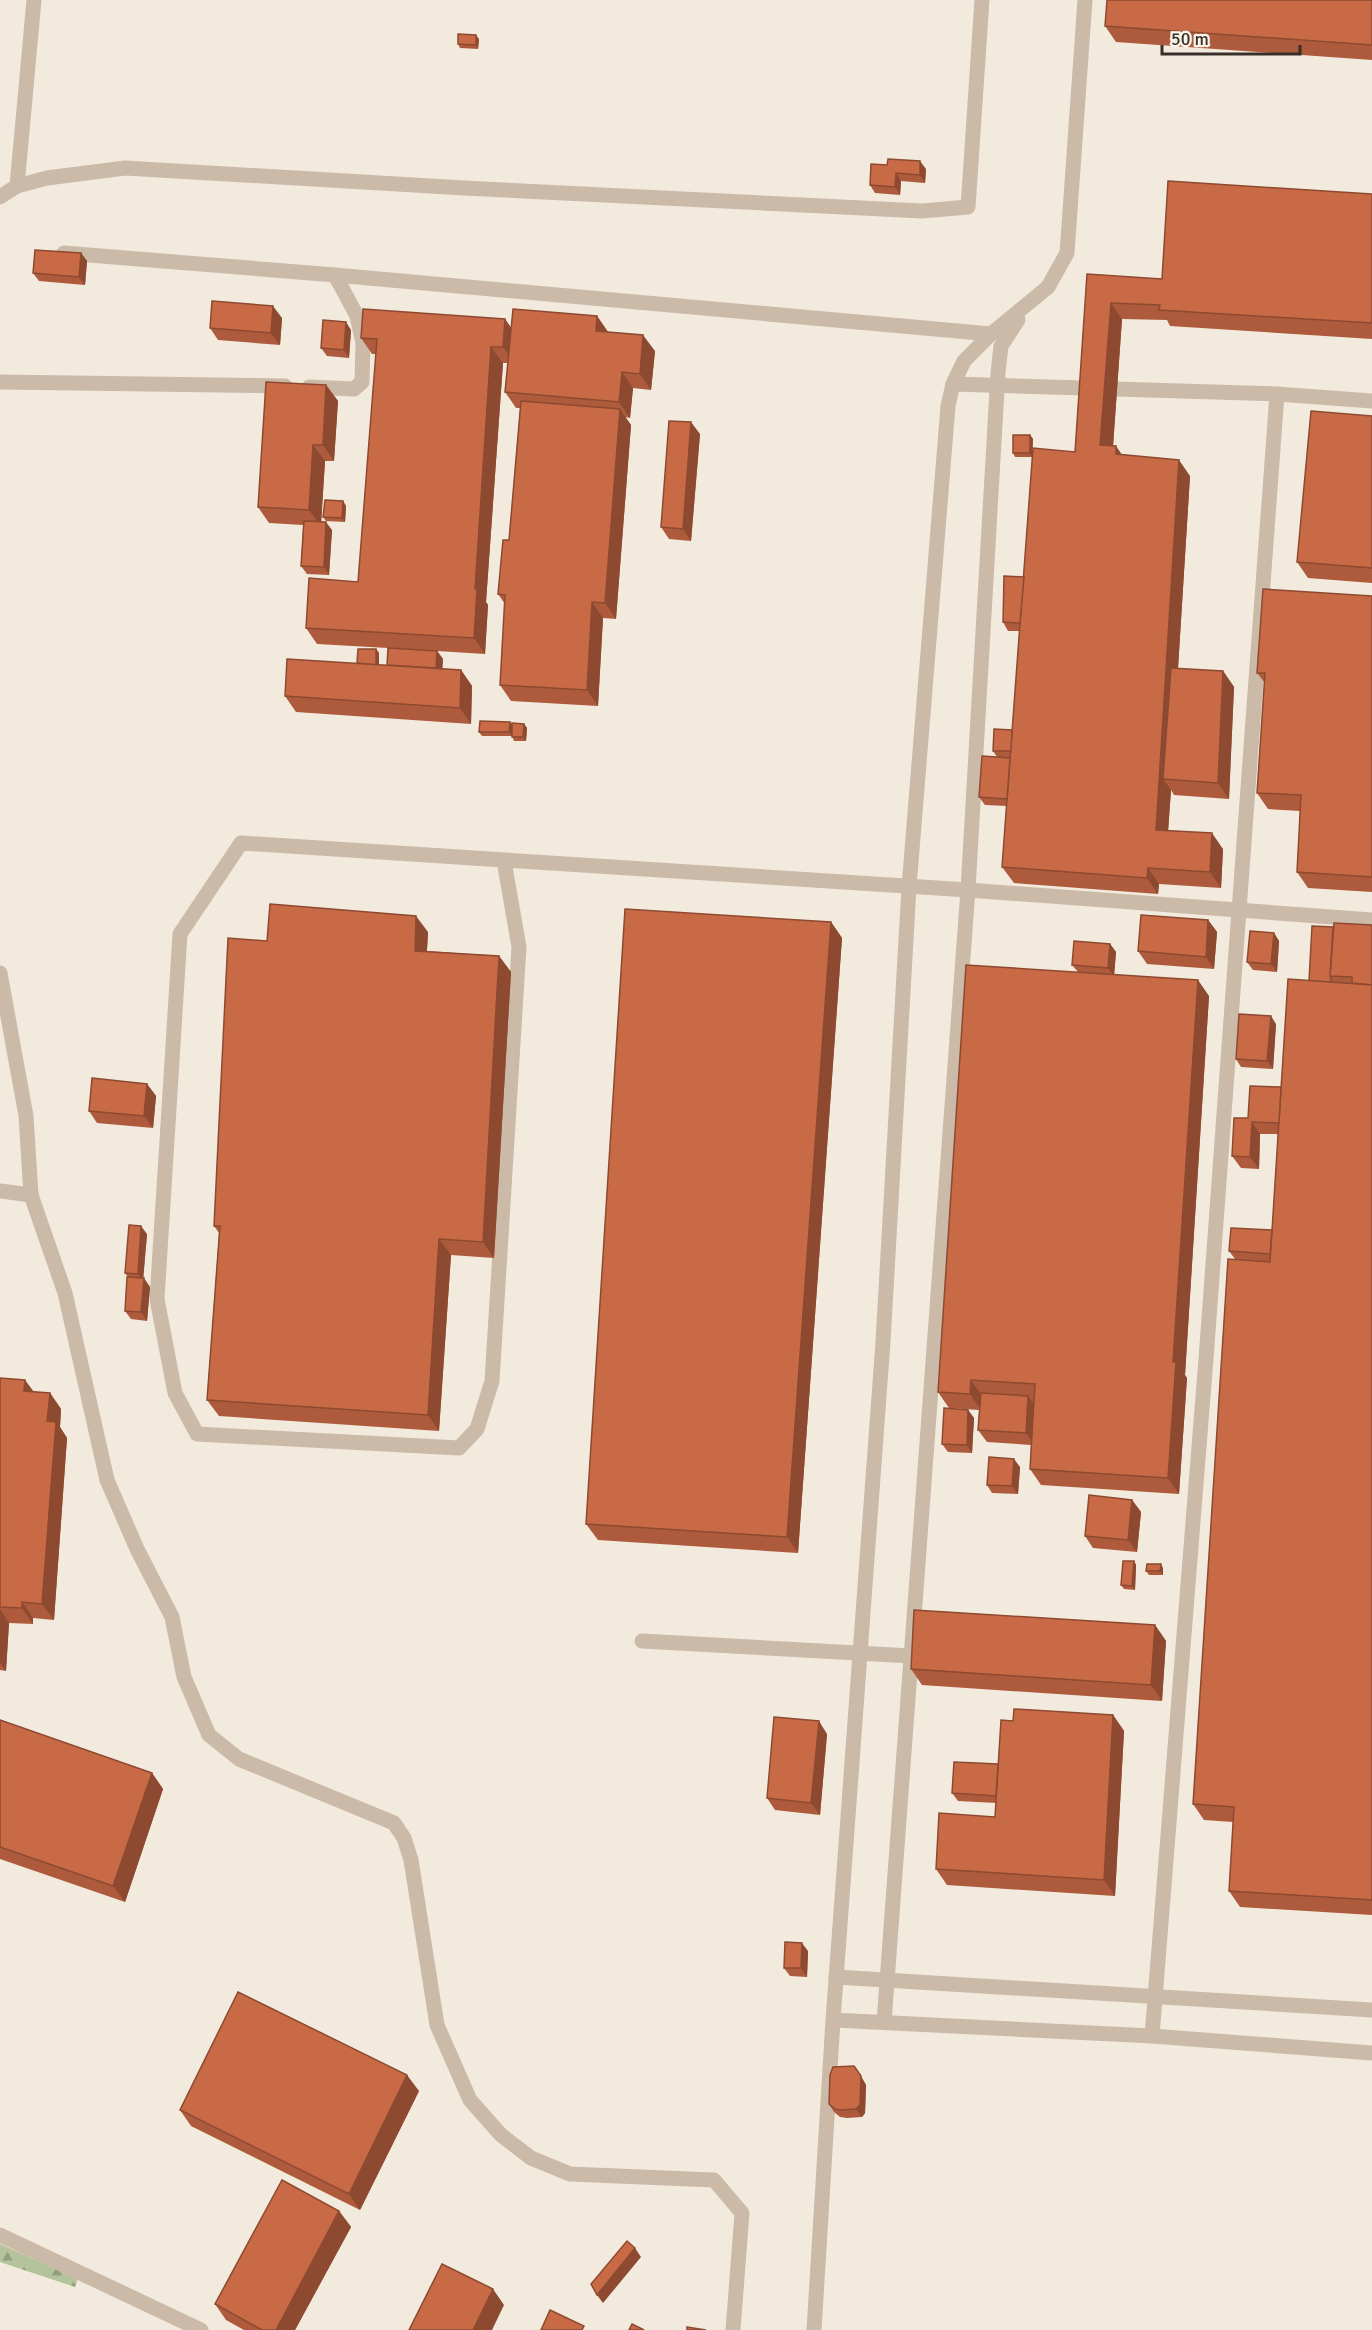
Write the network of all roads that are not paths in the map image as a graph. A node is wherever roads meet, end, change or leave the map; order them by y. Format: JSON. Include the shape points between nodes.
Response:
{"nodes":[{"id":1,"x":34,"y":0,"type":"edge"},
{"id":2,"x":982,"y":0,"type":"edge"},
{"id":3,"x":1085,"y":0,"type":"edge"},
{"id":4,"x":17,"y":186,"type":"junction"},
{"id":5,"x":0,"y":197,"type":"edge"},
{"id":6,"x":49,"y":252,"type":"edge"},
{"id":7,"x":334,"y":275,"type":"junction"},
{"id":8,"x":1032,"y":300,"type":"junction"},
{"id":9,"x":991,"y":334,"type":"junction"},
{"id":10,"x":0,"y":382,"type":"edge"},
{"id":11,"x":953,"y":384,"type":"junction"},
{"id":12,"x":997,"y":386,"type":"junction"},
{"id":13,"x":1277,"y":394,"type":"junction"},
{"id":14,"x":1372,"y":401,"type":"edge"},
{"id":15,"x":504,"y":861,"type":"junction"},
{"id":16,"x":909,"y":888,"type":"junction"},
{"id":17,"x":968,"y":890,"type":"junction"},
{"id":18,"x":1240,"y":910,"type":"junction"},
{"id":19,"x":1372,"y":920,"type":"edge"},
{"id":20,"x":0,"y":973,"type":"edge"},
{"id":21,"x":0,"y":1191,"type":"edge"},
{"id":22,"x":31,"y":1195,"type":"junction"},
{"id":23,"x":642,"y":1641,"type":"dead end"},
{"id":24,"x":860,"y":1653,"type":"junction"},
{"id":25,"x":912,"y":1656,"type":"junction"},
{"id":26,"x":836,"y":1977,"type":"junction"},
{"id":27,"x":887,"y":1980,"type":"junction"},
{"id":28,"x":1154,"y":1996,"type":"junction"},
{"id":29,"x":1372,"y":2010,"type":"edge"},
{"id":30,"x":833,"y":2020,"type":"junction"},
{"id":31,"x":885,"y":2022,"type":"junction"},
{"id":32,"x":1152,"y":2036,"type":"junction"},
{"id":33,"x":1372,"y":2053,"type":"edge"},
{"id":34,"x":0,"y":2235,"type":"edge"},
{"id":35,"x":201,"y":2330,"type":"edge"},
{"id":36,"x":733,"y":2330,"type":"edge"},
{"id":37,"x":814,"y":2330,"type":"edge"}],
"edges":[{"from":1,"to":4,"type":"street"},
{"from":2,"to":4,"type":"street","via":[[968,207],[922,211],[125,168],[46,178]]},
{"from":3,"to":8,"type":"street","via":[[1067,253],[1048,287]]},
{"from":4,"to":5,"type":"street"},
{"from":6,"to":7,"type":"street"},
{"from":7,"to":9,"type":"street"},
{"from":7,"to":10,"type":"street","via":[[357,316],[363,343],[362,382],[354,389]]},
{"from":8,"to":9,"type":"street"},
{"from":8,"to":12,"type":"street","via":[[1001,346]]},
{"from":9,"to":11,"type":"street","via":[[964,361]]},
{"from":11,"to":12,"type":"street"},
{"from":11,"to":16,"type":"street","via":[[947,418]]},
{"from":12,"to":13,"type":"street"},
{"from":12,"to":17,"type":"street"},
{"from":13,"to":14,"type":"street"},
{"from":13,"to":18,"type":"street"},
{"from":15,"to":15,"type":"street","via":[[519,947],[492,1381],[477,1429],[459,1448],[197,1434],[175,1393],[157,1299],[180,934],[241,843]]},
{"from":15,"to":16,"type":"street"},
{"from":16,"to":17,"type":"street"},
{"from":16,"to":24,"type":"street","via":[[884,1342]]},
{"from":17,"to":18,"type":"street"},
{"from":17,"to":25,"type":"street"},
{"from":18,"to":19,"type":"street"},
{"from":18,"to":28,"type":"street"},
{"from":20,"to":22,"type":"street","via":[[26,1116]]},
{"from":21,"to":22,"type":"street"},
{"from":22,"to":36,"type":"street","via":[[66,1293],[107,1480],[172,1617],[184,1677],[209,1736],[238,1759],[394,1823],[411,1860],[437,2025],[470,2100],[501,2135],[531,2158],[570,2174],[714,2180],[742,2213]]},
{"from":23,"to":24,"type":"street"},
{"from":24,"to":25,"type":"street"},
{"from":24,"to":26,"type":"street"},
{"from":25,"to":27,"type":"street"},
{"from":26,"to":27,"type":"street"},
{"from":26,"to":30,"type":"street"},
{"from":27,"to":28,"type":"street"},
{"from":27,"to":31,"type":"street"},
{"from":28,"to":29,"type":"street"},
{"from":28,"to":32,"type":"street"},
{"from":30,"to":31,"type":"street"},
{"from":30,"to":37,"type":"street"},
{"from":31,"to":32,"type":"street"},
{"from":32,"to":33,"type":"street"},
{"from":34,"to":35,"type":"street"}]}
